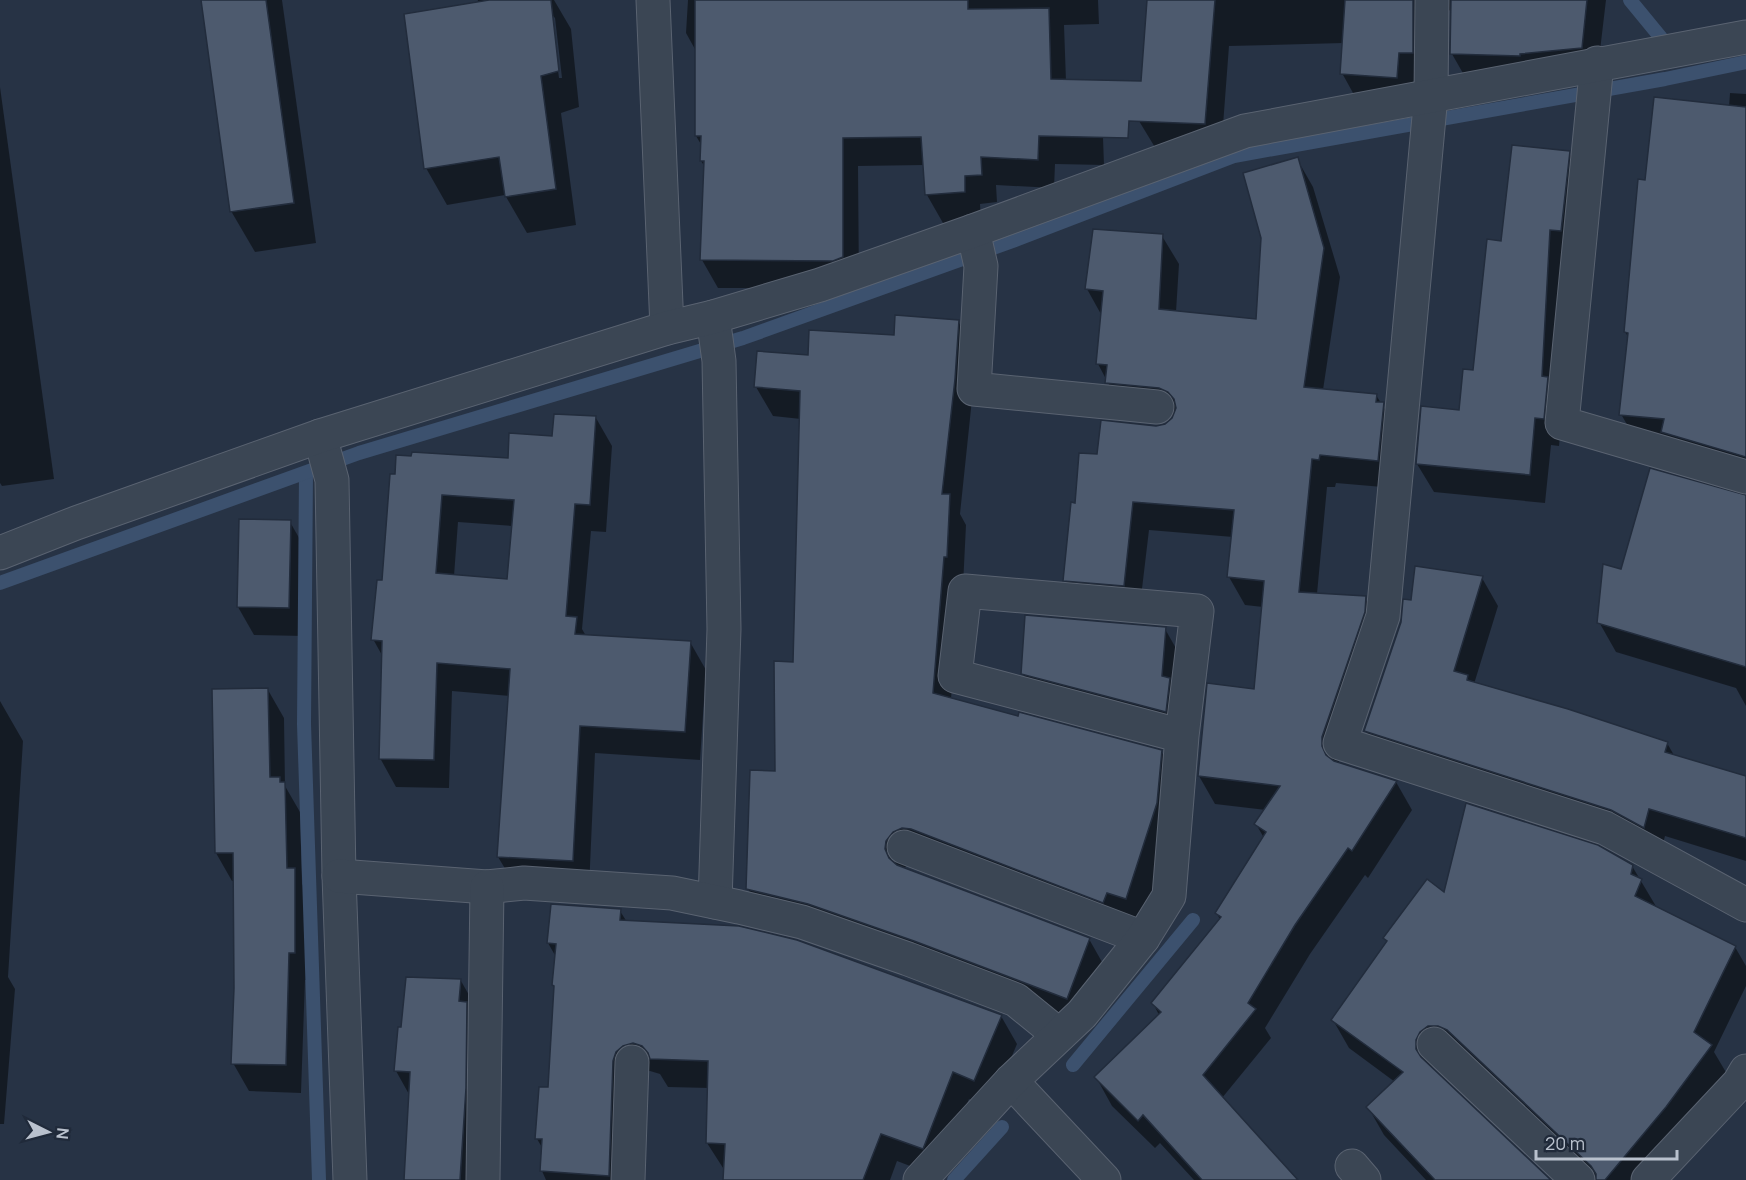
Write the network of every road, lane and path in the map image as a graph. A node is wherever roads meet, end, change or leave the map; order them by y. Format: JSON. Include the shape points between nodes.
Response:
{"nodes":[{"id":1,"x":653,"y":0,"type":"edge"},
{"id":2,"x":1432,"y":0,"type":"edge"},
{"id":3,"x":1746,"y":37,"type":"edge"},
{"id":4,"x":1595,"y":83,"type":"junction"},
{"id":5,"x":1429,"y":112,"type":"junction"},
{"id":6,"x":977,"y":246,"type":"junction"},
{"id":7,"x":667,"y":328,"type":"junction"},
{"id":8,"x":716,"y":337,"type":"junction"},
{"id":9,"x":1157,"y":407,"type":"dead end"},
{"id":10,"x":326,"y":458,"type":"junction"},
{"id":11,"x":1746,"y":477,"type":"edge"},
{"id":12,"x":0,"y":553,"type":"edge"},
{"id":13,"x":1182,"y":736,"type":"junction"},
{"id":14,"x":903,"y":847,"type":"dead end"},
{"id":15,"x":339,"y":876,"type":"junction"},
{"id":16,"x":487,"y":886,"type":"junction"},
{"id":17,"x":715,"y":902,"type":"junction"},
{"id":18,"x":1746,"y":904,"type":"edge"},
{"id":19,"x":1143,"y":938,"type":"junction"},
{"id":20,"x":1059,"y":1035,"type":"junction"},
{"id":21,"x":1434,"y":1044,"type":"dead end"},
{"id":22,"x":632,"y":1062,"type":"dead end"},
{"id":23,"x":1746,"y":1071,"type":"edge"},
{"id":24,"x":1011,"y":1081,"type":"junction"},
{"id":25,"x":350,"y":1180,"type":"edge"},
{"id":26,"x":483,"y":1180,"type":"edge"},
{"id":27,"x":628,"y":1180,"type":"edge"},
{"id":28,"x":920,"y":1180,"type":"edge"},
{"id":29,"x":1104,"y":1180,"type":"edge"},
{"id":30,"x":1578,"y":1180,"type":"edge"},
{"id":31,"x":1648,"y":1180,"type":"edge"}],
"edges":[{"from":1,"to":7,"type":"street"},
{"from":2,"to":5,"type":"street"},
{"from":3,"to":4,"type":"street"},
{"from":4,"to":5,"type":"street"},
{"from":4,"to":11,"type":"street","via":[[1562,423]]},
{"from":5,"to":6,"type":"street","via":[[1245,131]]},
{"from":5,"to":18,"type":"street","via":[[1383,616],[1340,743],[1605,828]]},
{"from":6,"to":8,"type":"street","via":[[820,285]]},
{"from":6,"to":9,"type":"street","via":[[974,389]]},
{"from":7,"to":8,"type":"street"},
{"from":7,"to":10,"type":"street"},
{"from":8,"to":17,"type":"street","via":[[724,629]]},
{"from":10,"to":12,"type":"street","via":[[76,523]]},
{"from":10,"to":15,"type":"street"},
{"from":13,"to":13,"type":"street","via":[[1197,611],[965,591],[955,676]]},
{"from":13,"to":19,"type":"street","via":[[1169,896]]},
{"from":14,"to":19,"type":"street"},
{"from":15,"to":16,"type":"street"},
{"from":15,"to":25,"type":"street"},
{"from":16,"to":17,"type":"street","via":[[524,883],[672,893]]},
{"from":16,"to":26,"type":"street"},
{"from":17,"to":20,"type":"street","via":[[802,922],[1016,1000]]},
{"from":19,"to":20,"type":"street","via":[[1082,1014]]},
{"from":20,"to":24,"type":"street"},
{"from":21,"to":30,"type":"street"},
{"from":22,"to":27,"type":"street"},
{"from":23,"to":31,"type":"street"},
{"from":24,"to":28,"type":"street"},
{"from":24,"to":29,"type":"street"}]}
